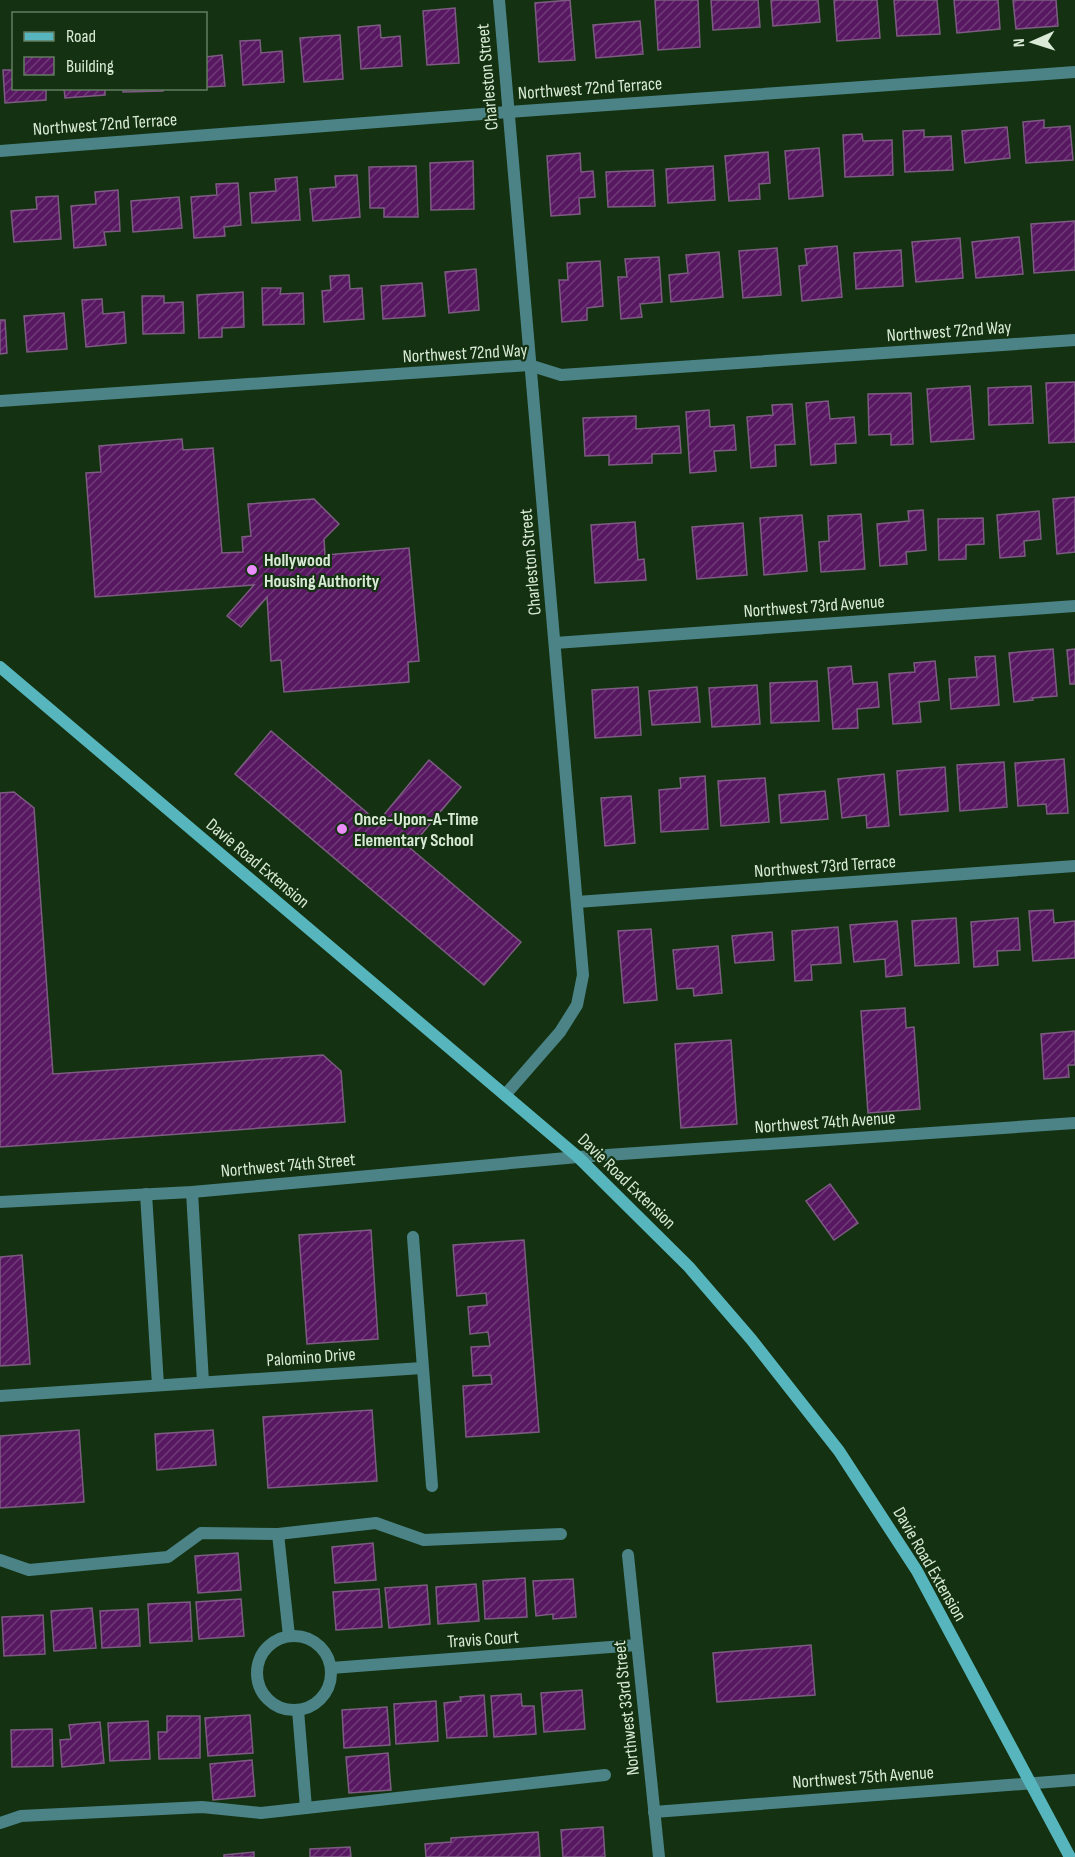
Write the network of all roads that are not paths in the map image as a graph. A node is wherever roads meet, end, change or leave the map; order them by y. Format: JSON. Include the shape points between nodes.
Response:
{"nodes":[{"id":1,"x":499,"y":0,"type":"edge"},
{"id":2,"x":1075,"y":72,"type":"edge"},
{"id":3,"x":508,"y":112,"type":"junction"},
{"id":4,"x":0,"y":151,"type":"edge"},
{"id":5,"x":1075,"y":340,"type":"edge"},
{"id":6,"x":529,"y":365,"type":"junction"},
{"id":7,"x":0,"y":401,"type":"edge"},
{"id":8,"x":1075,"y":606,"type":"edge"},
{"id":9,"x":555,"y":643,"type":"junction"},
{"id":10,"x":0,"y":667,"type":"edge"},
{"id":11,"x":1075,"y":866,"type":"edge"},
{"id":12,"x":577,"y":902,"type":"junction"},
{"id":13,"x":505,"y":1095,"type":"junction"},
{"id":14,"x":1075,"y":1123,"type":"edge"},
{"id":15,"x":578,"y":1157,"type":"junction"},
{"id":16,"x":192,"y":1192,"type":"junction"},
{"id":17,"x":146,"y":1194,"type":"junction"},
{"id":18,"x":0,"y":1202,"type":"edge"},
{"id":19,"x":413,"y":1237,"type":"dead end"},
{"id":20,"x":422,"y":1368,"type":"junction"},
{"id":21,"x":202,"y":1382,"type":"junction"},
{"id":22,"x":158,"y":1385,"type":"junction"},
{"id":23,"x":0,"y":1396,"type":"edge"},
{"id":24,"x":432,"y":1486,"type":"dead end"},
{"id":25,"x":278,"y":1534,"type":"junction"},
{"id":26,"x":561,"y":1534,"type":"dead end"},
{"id":27,"x":628,"y":1555,"type":"dead end"},
{"id":28,"x":0,"y":1560,"type":"edge"},
{"id":29,"x":289,"y":1636,"type":"junction"},
{"id":30,"x":637,"y":1645,"type":"junction"},
{"id":31,"x":331,"y":1668,"type":"junction"},
{"id":32,"x":298,"y":1710,"type":"junction"},
{"id":33,"x":605,"y":1775,"type":"dead end"},
{"id":34,"x":1075,"y":1780,"type":"edge"},
{"id":35,"x":1029,"y":1783,"type":"junction"},
{"id":36,"x":306,"y":1808,"type":"junction"},
{"id":37,"x":654,"y":1812,"type":"junction"},
{"id":38,"x":0,"y":1823,"type":"edge"},
{"id":39,"x":659,"y":1857,"type":"edge"},
{"id":40,"x":1070,"y":1857,"type":"edge"}],
"edges":[{"from":1,"to":3,"type":"street","name":"Charleston Street"},
{"from":2,"to":3,"type":"street","name":"Northwest 72nd Terrace"},
{"from":3,"to":4,"type":"street","name":"Northwest 72nd Terrace"},
{"from":3,"to":6,"type":"street","name":"Charleston Street"},
{"from":5,"to":6,"type":"street","name":"Northwest 72nd Way","via":[[561,375]]},
{"from":6,"to":7,"type":"street","name":"Northwest 72nd Way"},
{"from":6,"to":9,"type":"street","name":"Charleston Street"},
{"from":8,"to":9,"type":"street","name":"Northwest 73rd Avenue"},
{"from":9,"to":12,"type":"street","name":"Charleston Street"},
{"from":10,"to":13,"type":"main road","name":"Davie Road Extension"},
{"from":11,"to":12,"type":"street","name":"Northwest 73rd Terrace"},
{"from":12,"to":13,"type":"street","name":"Charleston Street","via":[[583,975],[577,1005],[560,1032]]},
{"from":13,"to":15,"type":"main road","name":"Davie Road Extension"},
{"from":14,"to":15,"type":"street","name":"Northwest 74th Avenue"},
{"from":15,"to":16,"type":"street","name":"Northwest 74th Street"},
{"from":15,"to":35,"type":"main road","name":"Davie Road Extension","via":[[689,1267],[839,1451],[917,1571]]},
{"from":16,"to":17,"type":"street","name":"Northwest 74th Street"},
{"from":16,"to":21,"type":"street"},
{"from":17,"to":18,"type":"street","name":"Northwest 74th Street"},
{"from":17,"to":22,"type":"street"},
{"from":19,"to":20,"type":"street"},
{"from":20,"to":21,"type":"street","name":"Palomino Drive"},
{"from":20,"to":24,"type":"street"},
{"from":21,"to":22,"type":"street","name":"Palomino Drive"},
{"from":22,"to":23,"type":"street","name":"Palomino Drive"},
{"from":25,"to":26,"type":"street","via":[[376,1523],[424,1540]]},
{"from":25,"to":28,"type":"street","via":[[201,1533],[168,1557],[52,1568],[29,1570]]},
{"from":25,"to":29,"type":"street"},
{"from":27,"to":30,"type":"street","name":"Northwest 33rd Street"},
{"from":29,"to":31,"type":"street","via":[[317,1643]]},
{"from":29,"to":32,"type":"street","via":[[275,1640],[264,1650],[257,1678],[271,1702],[284,1709]]},
{"from":30,"to":31,"type":"street","name":"Travis Court"},
{"from":30,"to":37,"type":"street","name":"Northwest 33rd Street"},
{"from":31,"to":32,"type":"street","via":[[330,1683],[323,1696],[312,1706]]},
{"from":32,"to":36,"type":"street"},
{"from":33,"to":36,"type":"street"},
{"from":34,"to":35,"type":"street","name":"Northwest 75th Avenue"},
{"from":35,"to":37,"type":"street","name":"Northwest 75th Avenue"},
{"from":35,"to":40,"type":"main road","name":"Davie Road Extension"},
{"from":36,"to":38,"type":"street","via":[[261,1813],[202,1807],[21,1816]]},
{"from":37,"to":39,"type":"street","name":"Northwest 33rd Street"}]}
